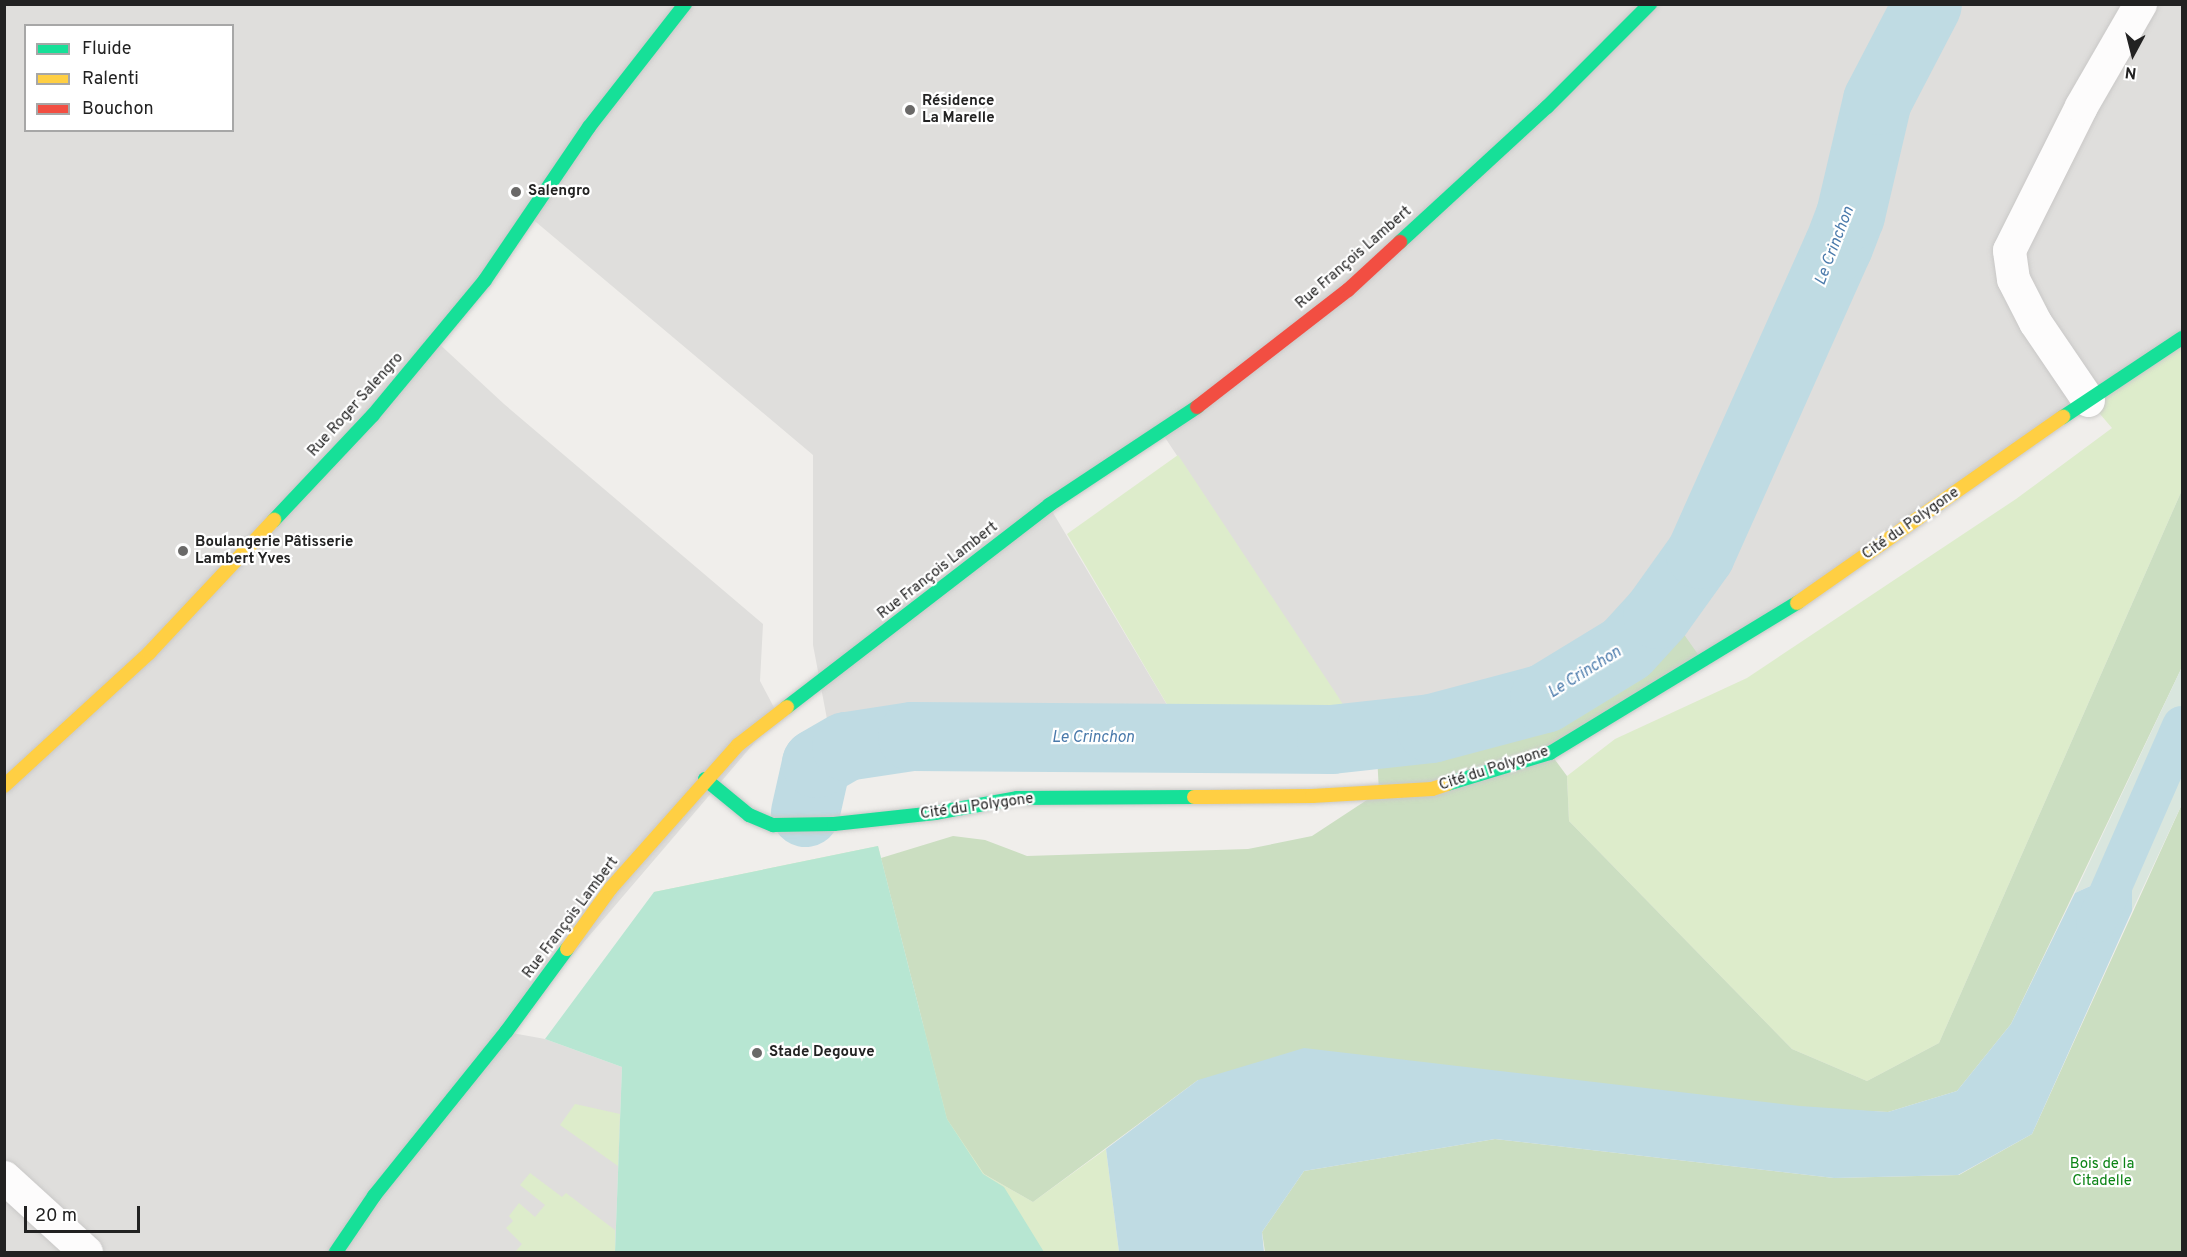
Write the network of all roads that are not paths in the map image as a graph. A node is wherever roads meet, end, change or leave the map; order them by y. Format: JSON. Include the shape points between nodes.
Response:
{"nodes":[{"id":1,"x":685,"y":4,"type":"edge"},
{"id":2,"x":1650,"y":4,"type":"edge"},
{"id":3,"x":2140,"y":4,"type":"edge"},
{"id":4,"x":2182,"y":338,"type":"edge"},
{"id":5,"x":2088,"y":400,"type":"junction"},
{"id":6,"x":705,"y":779,"type":"junction"},
{"id":7,"x":4,"y":786,"type":"edge"},
{"id":8,"x":4,"y":1177,"type":"edge"},
{"id":9,"x":86,"y":1252,"type":"edge"},
{"id":10,"x":336,"y":1252,"type":"edge"}],
"edges":[{"from":1,"to":7,"type":"street","name":"Rue Roger Salengro","via":[[589,127],[485,280],[373,415],[149,653]]},
{"from":2,"to":6,"type":"street","name":"Rue François Lambert","via":[[1547,107],[1348,290],[1209,399],[1049,506],[738,745]]},
{"from":3,"to":5,"type":"street","via":[[2081,106],[2009,250],[2013,279],[2035,321]]},
{"from":4,"to":5,"type":"street","name":"Cité du Polygone"},
{"from":5,"to":6,"type":"street","name":"Cité du Polygone","via":[[1807,597],[1636,703],[1550,753],[1432,789],[1312,796],[1017,798],[935,813],[834,824],[773,825],[749,815]]},
{"from":6,"to":10,"type":"street","name":"Rue François Lambert","via":[[612,888],[506,1032],[374,1196]]},
{"from":8,"to":9,"type":"street"}]}
